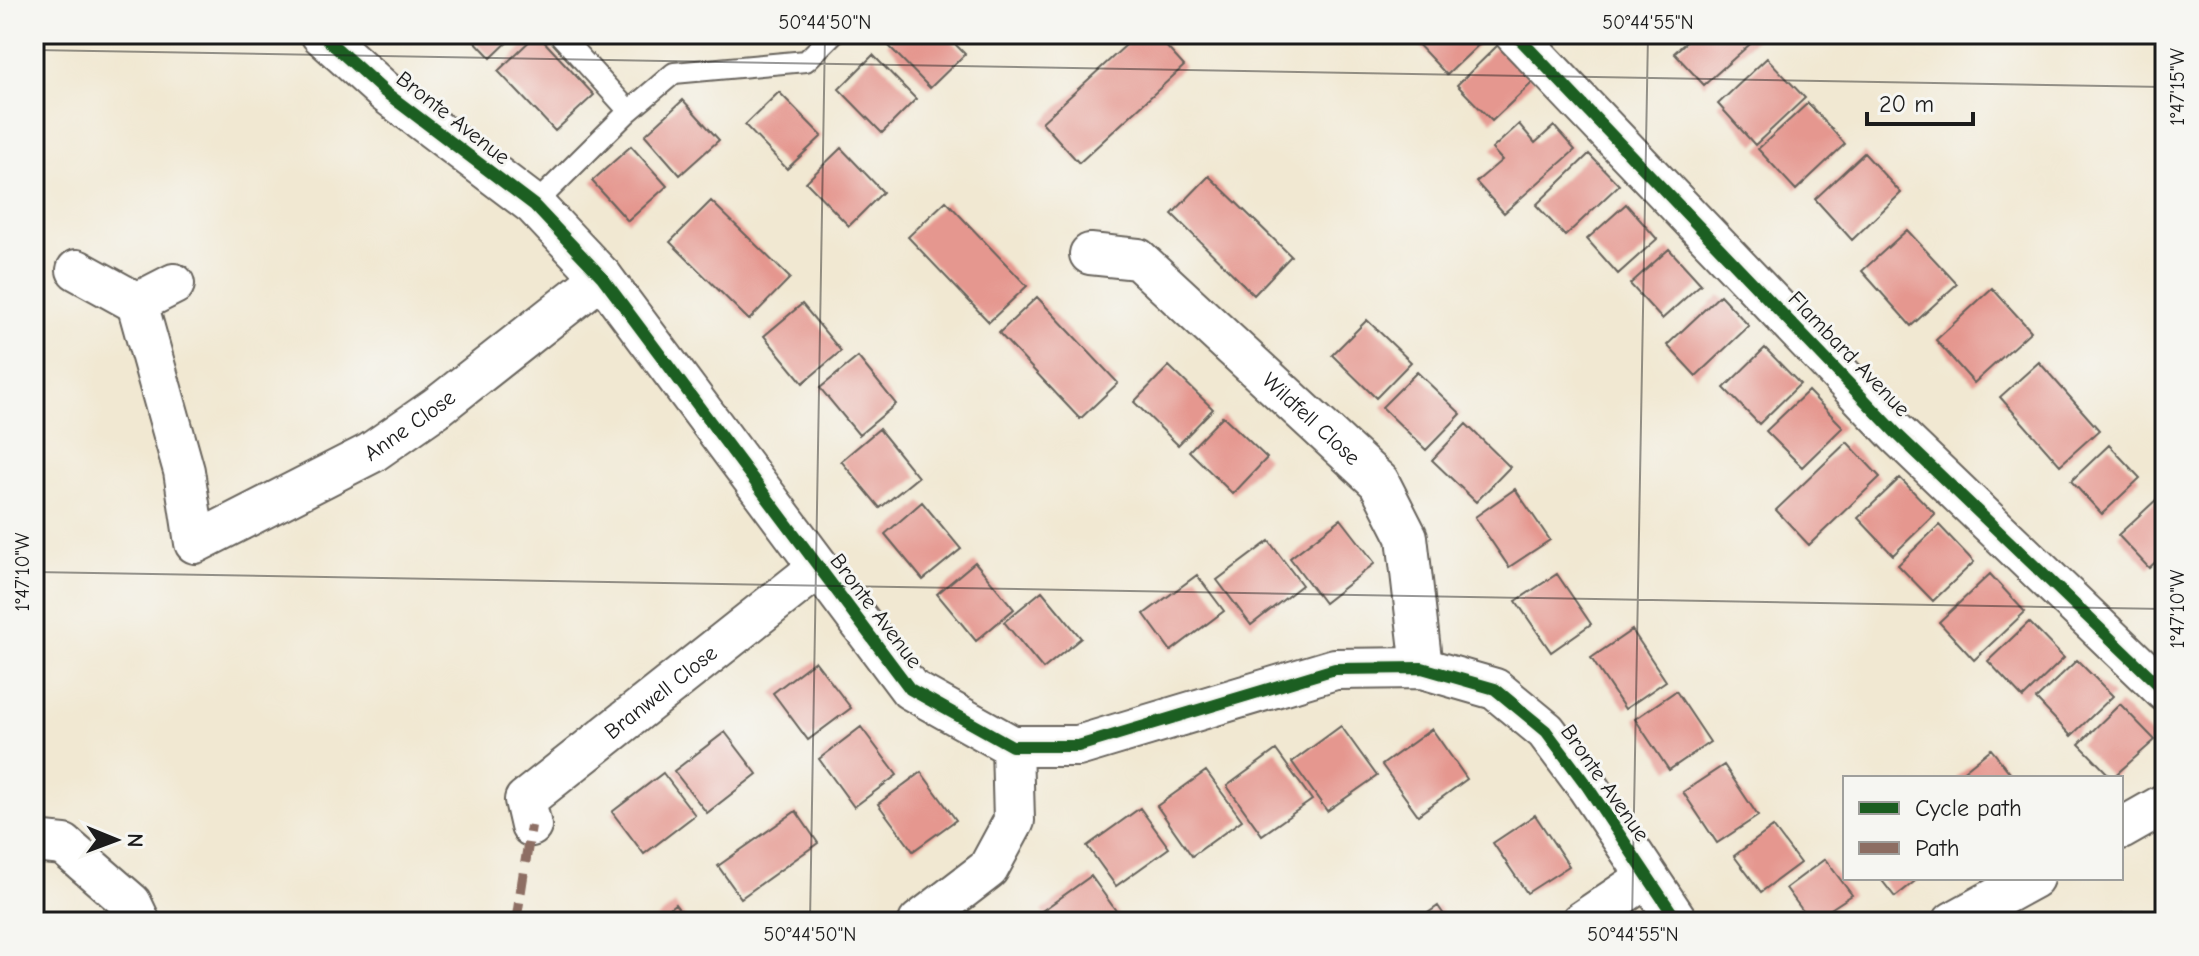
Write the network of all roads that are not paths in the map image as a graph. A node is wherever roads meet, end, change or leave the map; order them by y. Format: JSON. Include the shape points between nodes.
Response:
{"nodes":[{"id":1,"x":321,"y":34,"type":"edge"},
{"id":2,"x":559,"y":34,"type":"edge"},
{"id":3,"x":833,"y":34,"type":"edge"},
{"id":4,"x":1515,"y":34,"type":"edge"},
{"id":5,"x":629,"y":111,"type":"junction"},
{"id":6,"x":534,"y":205,"type":"junction"},
{"id":7,"x":1090,"y":254,"type":"dead end"},
{"id":8,"x":77,"y":270,"type":"dead end"},
{"id":9,"x":602,"y":277,"type":"junction"},
{"id":10,"x":174,"y":284,"type":"dead end"},
{"id":11,"x":137,"y":303,"type":"junction"},
{"id":12,"x":818,"y":568,"type":"junction"},
{"id":13,"x":1422,"y":668,"type":"junction"},
{"id":14,"x":2165,"y":691,"type":"edge"},
{"id":15,"x":1012,"y":746,"type":"junction"},
{"id":16,"x":2163,"y":811,"type":"edge"},
{"id":17,"x":531,"y":826,"type":"dead end"},
{"id":18,"x":2123,"y":828,"type":"edge"},
{"id":19,"x":34,"y":842,"type":"edge"},
{"id":20,"x":1646,"y":878,"type":"junction"},
{"id":21,"x":2029,"y":880,"type":"edge"},
{"id":22,"x":140,"y":922,"type":"edge"},
{"id":23,"x":919,"y":922,"type":"edge"},
{"id":24,"x":1581,"y":922,"type":"edge"},
{"id":25,"x":1678,"y":922,"type":"edge"},
{"id":26,"x":1953,"y":922,"type":"edge"}],
"edges":[{"from":1,"to":6,"type":"street","name":"Bronte Avenue","via":[[385,92]]},
{"from":2,"to":5,"type":"lane"},
{"from":3,"to":5,"type":"lane","via":[[806,61],[674,73]]},
{"from":4,"to":14,"type":"street","name":"Flambard Avenue","via":[[1897,434]]},
{"from":5,"to":6,"type":"lane"},
{"from":6,"to":9,"type":"street","name":"Bronte Avenue"},
{"from":7,"to":13,"type":"street","name":"Wildfell Close","via":[[1138,259],[1379,482],[1407,537]]},
{"from":8,"to":11,"type":"street"},
{"from":9,"to":11,"type":"street","name":"Anne Close","via":[[371,453],[184,549],[184,471]]},
{"from":9,"to":12,"type":"street","name":"Bronte Avenue"},
{"from":10,"to":11,"type":"street"},
{"from":12,"to":15,"type":"street","name":"Bronte Avenue","via":[[910,689]]},
{"from":12,"to":17,"type":"street","name":"Branwell Close","via":[[525,800]]},
{"from":13,"to":15,"type":"street","name":"Bronte Avenue","via":[[1335,669],[1078,746]]},
{"from":13,"to":20,"type":"street","name":"Bronte Avenue","via":[[1495,689],[1546,731]]},
{"from":15,"to":23,"type":"street","via":[[1014,821],[988,869]]},
{"from":16,"to":18,"type":"street"},
{"from":19,"to":22,"type":"street","via":[[64,845],[131,903]]},
{"from":20,"to":24,"type":"street"},
{"from":20,"to":25,"type":"street","name":"Bronte Avenue"},
{"from":21,"to":26,"type":"street"}]}
